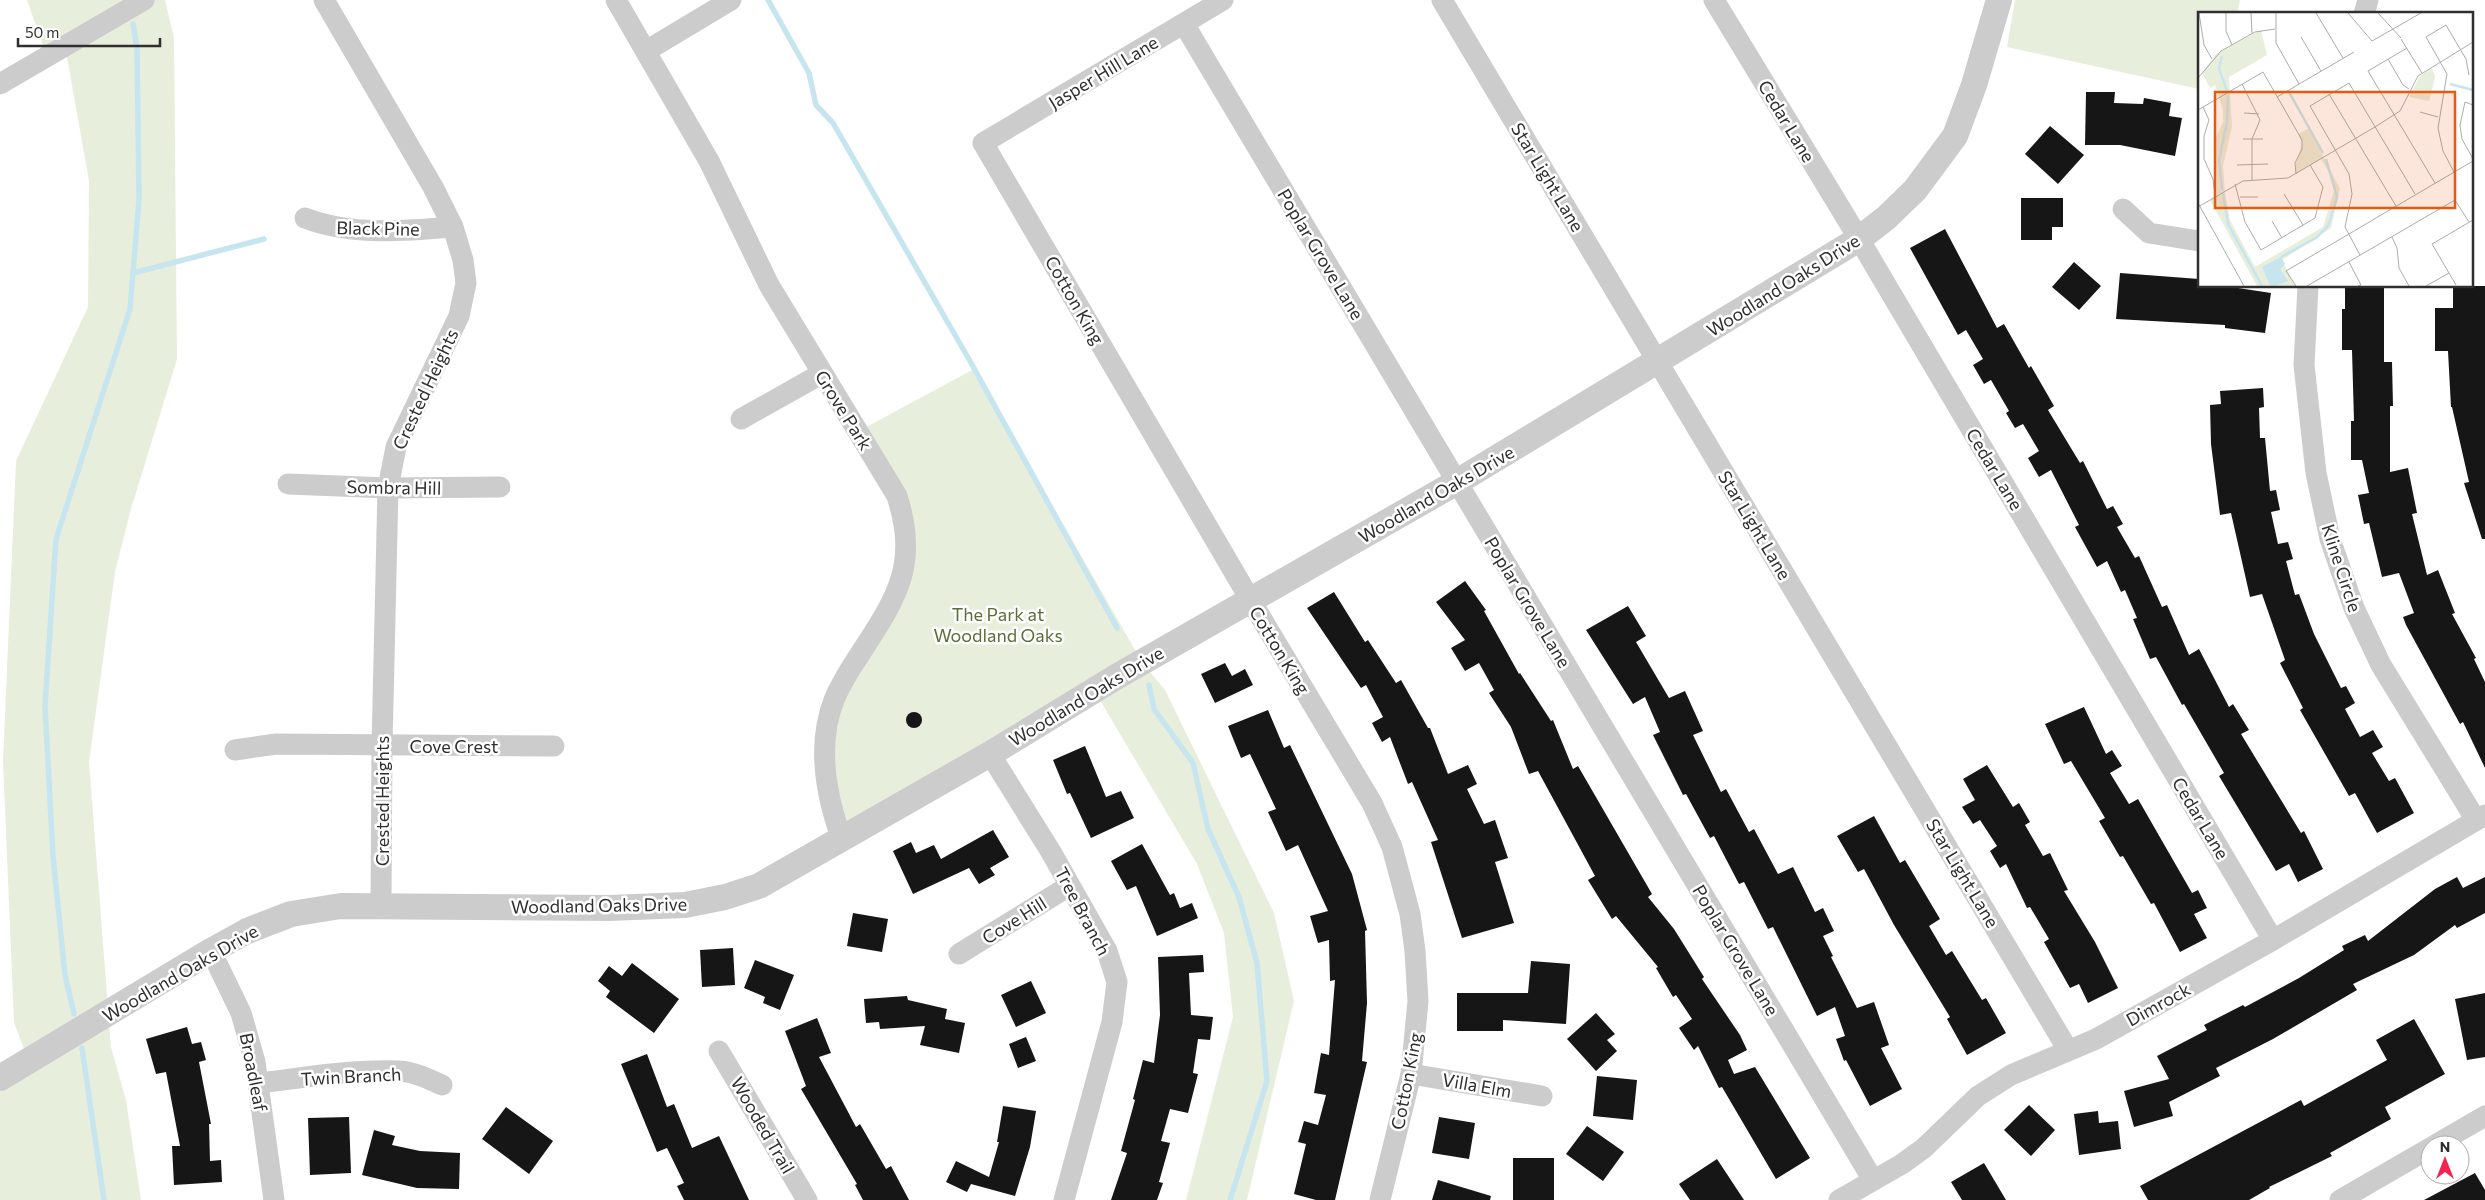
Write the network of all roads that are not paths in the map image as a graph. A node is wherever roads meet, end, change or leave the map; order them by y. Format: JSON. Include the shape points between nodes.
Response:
{"nodes":[{"id":1,"x":144,"y":0,"type":"edge"},
{"id":2,"x":324,"y":0,"type":"edge"},
{"id":3,"x":616,"y":0,"type":"edge"},
{"id":4,"x":731,"y":0,"type":"edge"},
{"id":5,"x":1223,"y":0,"type":"edge"},
{"id":6,"x":1442,"y":0,"type":"edge"},
{"id":7,"x":1714,"y":0,"type":"edge"},
{"id":8,"x":1999,"y":0,"type":"edge"},
{"id":9,"x":1184,"y":24,"type":"junction"},
{"id":10,"x":646,"y":51,"type":"junction"},
{"id":11,"x":0,"y":84,"type":"edge"},
{"id":12,"x":983,"y":144,"type":"joint"},
{"id":13,"x":2123,"y":209,"type":"dead end"},
{"id":14,"x":305,"y":218,"type":"dead end"},
{"id":15,"x":453,"y":227,"type":"junction"},
{"id":16,"x":1859,"y":239,"type":"junction"},
{"id":17,"x":2198,"y":241,"type":"edge"},
{"id":18,"x":2308,"y":288,"type":"edge"},
{"id":19,"x":1658,"y":362,"type":"junction"},
{"id":20,"x":821,"y":374,"type":"junction"},
{"id":21,"x":741,"y":419,"type":"dead end"},
{"id":22,"x":1457,"y":482,"type":"junction"},
{"id":23,"x":288,"y":484,"type":"dead end"},
{"id":24,"x":500,"y":487,"type":"dead end"},
{"id":25,"x":388,"y":488,"type":"junction"},
{"id":26,"x":1251,"y":601,"type":"junction"},
{"id":27,"x":382,"y":746,"type":"junction"},
{"id":28,"x":554,"y":746,"type":"dead end"},
{"id":29,"x":235,"y":750,"type":"dead end"},
{"id":30,"x":990,"y":754,"type":"junction"},
{"id":31,"x":2480,"y":818,"type":"edge"},
{"id":32,"x":842,"y":840,"type":"junction"},
{"id":33,"x":1069,"y":886,"type":"junction"},
{"id":34,"x":381,"y":905,"type":"junction"},
{"id":35,"x":2272,"y":940,"type":"junction"},
{"id":36,"x":211,"y":951,"type":"junction"},
{"id":37,"x":959,"y":954,"type":"dead end"},
{"id":38,"x":2068,"y":1050,"type":"junction"},
{"id":39,"x":719,"y":1051,"type":"dead end"},
{"id":40,"x":1411,"y":1074,"type":"junction"},
{"id":41,"x":0,"y":1077,"type":"edge"},
{"id":42,"x":258,"y":1083,"type":"junction"},
{"id":43,"x":442,"y":1085,"type":"dead end"},
{"id":44,"x":1542,"y":1096,"type":"dead end"},
{"id":45,"x":2485,"y":1116,"type":"edge"},
{"id":46,"x":2452,"y":1135,"type":"edge"},
{"id":47,"x":2420,"y":1154,"type":"edge"},
{"id":48,"x":1873,"y":1180,"type":"junction"},
{"id":49,"x":274,"y":1200,"type":"edge"},
{"id":50,"x":806,"y":1200,"type":"edge"},
{"id":51,"x":1064,"y":1200,"type":"edge"},
{"id":52,"x":1380,"y":1200,"type":"edge"},
{"id":53,"x":1839,"y":1200,"type":"edge"},
{"id":54,"x":2340,"y":1200,"type":"edge"}],
"edges":[{"from":1,"to":11,"type":"street"},
{"from":2,"to":15,"type":"street","name":"Crested Heights"},
{"from":3,"to":10,"type":"street","name":"Grove Park"},
{"from":4,"to":10,"type":"street"},
{"from":5,"to":9,"type":"street","name":"Jasper Hill Lane"},
{"from":6,"to":19,"type":"street","name":"Star Light Lane"},
{"from":7,"to":16,"type":"street","name":"Cedar Lane"},
{"from":8,"to":16,"type":"street","name":"Woodland Oaks Drive","via":[[1955,136],[1915,190]]},
{"from":9,"to":12,"type":"street","name":"Jasper Hill Lane"},
{"from":9,"to":22,"type":"street","name":"Poplar Grove Lane"},
{"from":10,"to":20,"type":"street","name":"Grove Park","via":[[709,161],[769,285]]},
{"from":12,"to":26,"type":"street","name":"Cotton King"},
{"from":13,"to":17,"type":"street","via":[[2149,233]]},
{"from":14,"to":15,"type":"street","name":"Black Pine","via":[[326,226],[350,229]]},
{"from":15,"to":25,"type":"street","name":"Crested Heights","via":[[466,283],[459,316],[396,447]]},
{"from":16,"to":19,"type":"street","name":"Woodland Oaks Drive"},
{"from":16,"to":35,"type":"street","name":"Cedar Lane"},
{"from":18,"to":31,"type":"street","name":"Kline Circle","via":[[2304,365],[2316,473],[2330,539],[2354,608],[2381,666]]},
{"from":19,"to":22,"type":"street","name":"Woodland Oaks Drive"},
{"from":19,"to":38,"type":"street","name":"Star Light Lane"},
{"from":20,"to":21,"type":"street"},
{"from":20,"to":32,"type":"street","name":"Grove Park","via":[[897,496],[904,520],[906,550],[901,584],[885,616],[842,682],[825,732],[825,774]]},
{"from":22,"to":26,"type":"street","name":"Woodland Oaks Drive"},
{"from":22,"to":48,"type":"street","name":"Poplar Grove Lane"},
{"from":23,"to":25,"type":"street","name":"Sombra Hill"},
{"from":24,"to":25,"type":"street","name":"Sombra Hill"},
{"from":25,"to":27,"type":"street","name":"Crested Heights"},
{"from":26,"to":30,"type":"street","name":"Woodland Oaks Drive","via":[[1116,677]]},
{"from":26,"to":40,"type":"street","name":"Cotton King","via":[[1372,803],[1392,847],[1410,914],[1415,951],[1418,1001]]},
{"from":27,"to":28,"type":"street","name":"Cove Crest"},
{"from":27,"to":29,"type":"street","name":"Cove Crest","via":[[276,744]]},
{"from":27,"to":34,"type":"street","name":"Crested Heights"},
{"from":30,"to":32,"type":"street","name":"Woodland Oaks Drive"},
{"from":30,"to":33,"type":"street","name":"Tree Branch"},
{"from":31,"to":35,"type":"street","name":"Dimrock"},
{"from":32,"to":34,"type":"street","name":"Woodland Oaks Drive","via":[[759,886],[685,905],[609,908]]},
{"from":33,"to":37,"type":"street","name":"Cove Hill"},
{"from":33,"to":51,"type":"street","name":"Tree Branch","via":[[1106,951],[1117,982],[1112,1022]]},
{"from":34,"to":36,"type":"street","name":"Woodland Oaks Drive","via":[[341,906],[291,914],[247,931]]},
{"from":35,"to":38,"type":"street","name":"Dimrock","via":[[2096,1039]]},
{"from":36,"to":41,"type":"street","name":"Woodland Oaks Drive"},
{"from":36,"to":42,"type":"street","name":"Broadleaf","via":[[241,1013]]},
{"from":38,"to":48,"type":"street","name":"Dimrock","via":[[2011,1075],[1978,1096],[1924,1148]]},
{"from":39,"to":50,"type":"street","name":"Wooded Trail"},
{"from":40,"to":44,"type":"street","name":"Villa Elm"},
{"from":40,"to":52,"type":"street","name":"Cotton King"},
{"from":42,"to":43,"type":"street","name":"Twin Branch","via":[[400,1071]]},
{"from":42,"to":49,"type":"street","name":"Broadleaf"},
{"from":45,"to":46,"type":"street"},
{"from":47,"to":54,"type":"street"},
{"from":48,"to":53,"type":"street","name":"Dimrock"}]}
